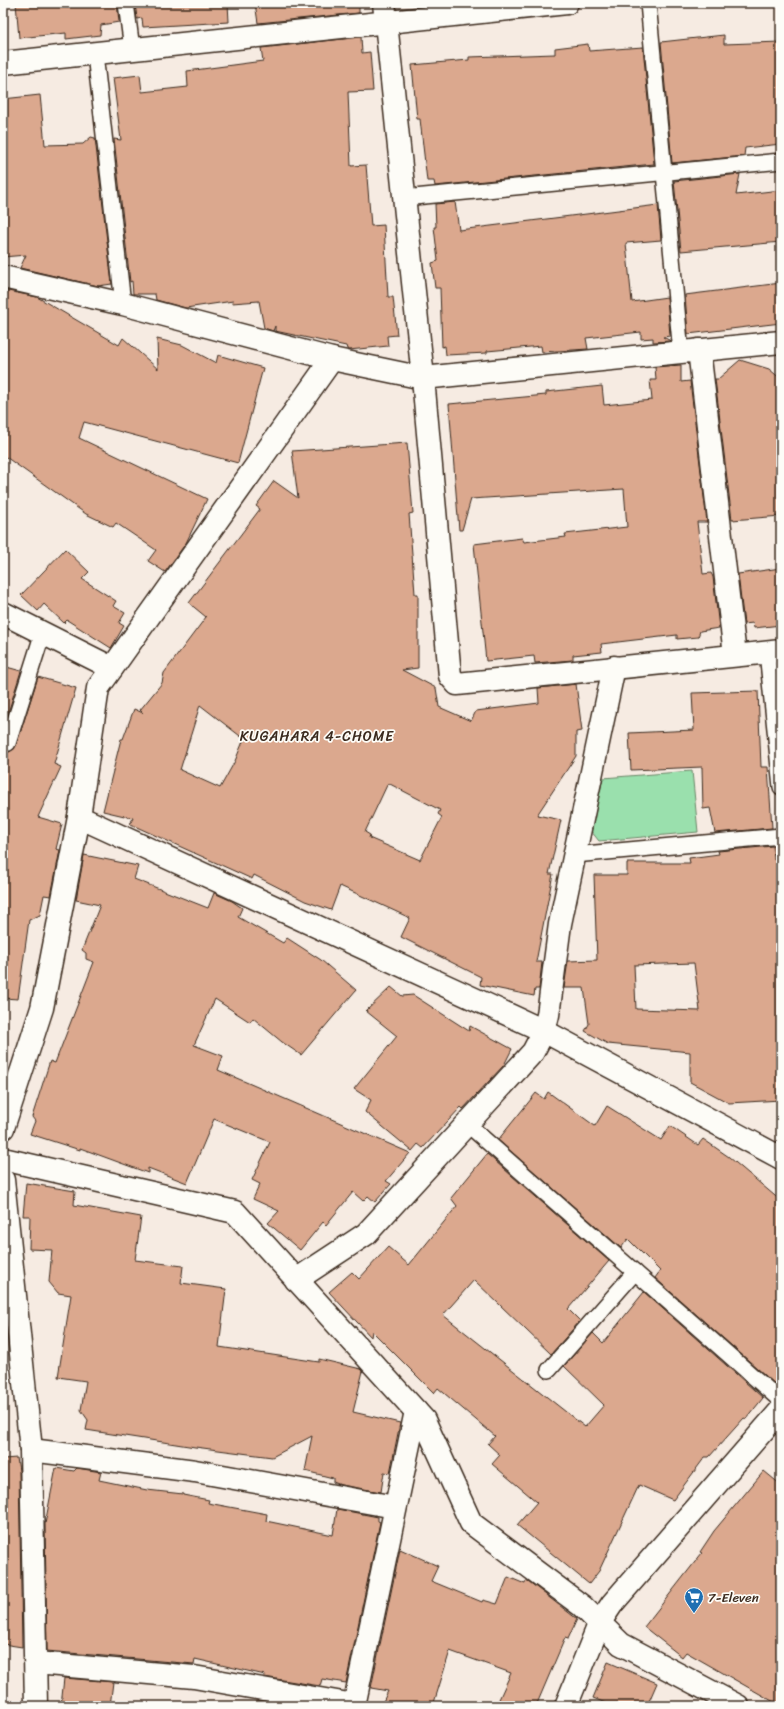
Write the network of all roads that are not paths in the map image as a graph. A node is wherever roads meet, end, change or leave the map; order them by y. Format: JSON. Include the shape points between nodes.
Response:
{"nodes":[{"id":1,"x":126,"y":3,"type":"edge"},
{"id":2,"x":567,"y":3,"type":"edge"},
{"id":3,"x":648,"y":3,"type":"edge"},
{"id":4,"x":385,"y":13,"type":"edge"},
{"id":5,"x":132,"y":49,"type":"junction"},
{"id":6,"x":95,"y":54,"type":"junction"},
{"id":7,"x":3,"y":63,"type":"edge"},
{"id":8,"x":781,"y":161,"type":"edge"},
{"id":9,"x":664,"y":172,"type":"junction"},
{"id":10,"x":404,"y":198,"type":"junction"},
{"id":11,"x":3,"y":277,"type":"edge"},
{"id":12,"x":123,"y":304,"type":"junction"},
{"id":13,"x":781,"y":342,"type":"edge"},
{"id":14,"x":690,"y":351,"type":"junction"},
{"id":15,"x":332,"y":359,"type":"junction"},
{"id":16,"x":422,"y":378,"type":"junction"},
{"id":17,"x":3,"y":613,"type":"edge"},
{"id":18,"x":43,"y":632,"type":"junction"},
{"id":19,"x":774,"y":652,"type":"edge"},
{"id":20,"x":735,"y":655,"type":"junction"},
{"id":21,"x":614,"y":667,"type":"junction"},
{"id":22,"x":112,"y":668,"type":"junction"},
{"id":23,"x":8,"y":743,"type":"dead end"},
{"id":24,"x":781,"y":787,"type":"edge"},
{"id":25,"x":78,"y":817,"type":"junction"},
{"id":26,"x":781,"y":836,"type":"edge"},
{"id":27,"x":574,"y":855,"type":"junction"},
{"id":28,"x":544,"y":1031,"type":"junction"},
{"id":29,"x":466,"y":1124,"type":"junction"},
{"id":30,"x":3,"y":1128,"type":"edge"},
{"id":31,"x":781,"y":1158,"type":"edge"},
{"id":32,"x":3,"y":1159,"type":"edge"},
{"id":33,"x":3,"y":1180,"type":"edge"},
{"id":34,"x":635,"y":1272,"type":"junction"},
{"id":35,"x":296,"y":1280,"type":"junction"},
{"id":36,"x":549,"y":1370,"type":"dead end"},
{"id":37,"x":416,"y":1411,"type":"junction"},
{"id":38,"x":779,"y":1413,"type":"edge"},
{"id":39,"x":31,"y":1450,"type":"junction"},
{"id":40,"x":395,"y":1507,"type":"junction"},
{"id":41,"x":600,"y":1622,"type":"junction"},
{"id":42,"x":36,"y":1664,"type":"junction"},
{"id":43,"x":354,"y":1705,"type":"edge"},
{"id":44,"x":36,"y":1706,"type":"edge"},
{"id":45,"x":566,"y":1706,"type":"edge"},
{"id":46,"x":738,"y":1706,"type":"edge"}],
"edges":[{"from":1,"to":5,"type":"lane"},
{"from":2,"to":4,"type":"street"},
{"from":3,"to":9,"type":"lane"},
{"from":4,"to":5,"type":"street"},
{"from":4,"to":10,"type":"street"},
{"from":5,"to":6,"type":"street"},
{"from":6,"to":7,"type":"street"},
{"from":6,"to":12,"type":"lane"},
{"from":8,"to":9,"type":"lane"},
{"from":9,"to":10,"type":"lane"},
{"from":9,"to":14,"type":"lane"},
{"from":10,"to":16,"type":"street"},
{"from":11,"to":12,"type":"street"},
{"from":12,"to":15,"type":"street"},
{"from":13,"to":14,"type":"street"},
{"from":14,"to":16,"type":"street"},
{"from":14,"to":20,"type":"street"},
{"from":15,"to":16,"type":"street"},
{"from":15,"to":22,"type":"street"},
{"from":16,"to":21,"type":"street","via":[[450,676],[457,684]]},
{"from":17,"to":18,"type":"street"},
{"from":18,"to":22,"type":"street"},
{"from":18,"to":23,"type":"lane"},
{"from":19,"to":20,"type":"street"},
{"from":19,"to":24,"type":"lane"},
{"from":20,"to":21,"type":"street"},
{"from":21,"to":27,"type":"street"},
{"from":22,"to":25,"type":"street","via":[[98,688]]},
{"from":25,"to":28,"type":"street"},
{"from":25,"to":30,"type":"street","via":[[42,1008]]},
{"from":26,"to":27,"type":"lane"},
{"from":27,"to":28,"type":"street","via":[[560,924]]},
{"from":28,"to":29,"type":"street","via":[[534,1052]]},
{"from":28,"to":31,"type":"street"},
{"from":29,"to":34,"type":"lane"},
{"from":29,"to":35,"type":"street","via":[[366,1234]]},
{"from":32,"to":35,"type":"street","via":[[235,1212]]},
{"from":33,"to":39,"type":"street"},
{"from":34,"to":36,"type":"lane"},
{"from":34,"to":38,"type":"lane"},
{"from":35,"to":37,"type":"street"},
{"from":37,"to":40,"type":"street"},
{"from":37,"to":41,"type":"street","via":[[424,1420],[471,1523]]},
{"from":38,"to":41,"type":"street","via":[[612,1604]]},
{"from":39,"to":40,"type":"street","via":[[195,1471]]},
{"from":39,"to":42,"type":"street"},
{"from":40,"to":43,"type":"street"},
{"from":41,"to":45,"type":"street"},
{"from":41,"to":46,"type":"street","via":[[621,1644]]},
{"from":42,"to":43,"type":"street","via":[[194,1677]]},
{"from":42,"to":44,"type":"street"}]}
